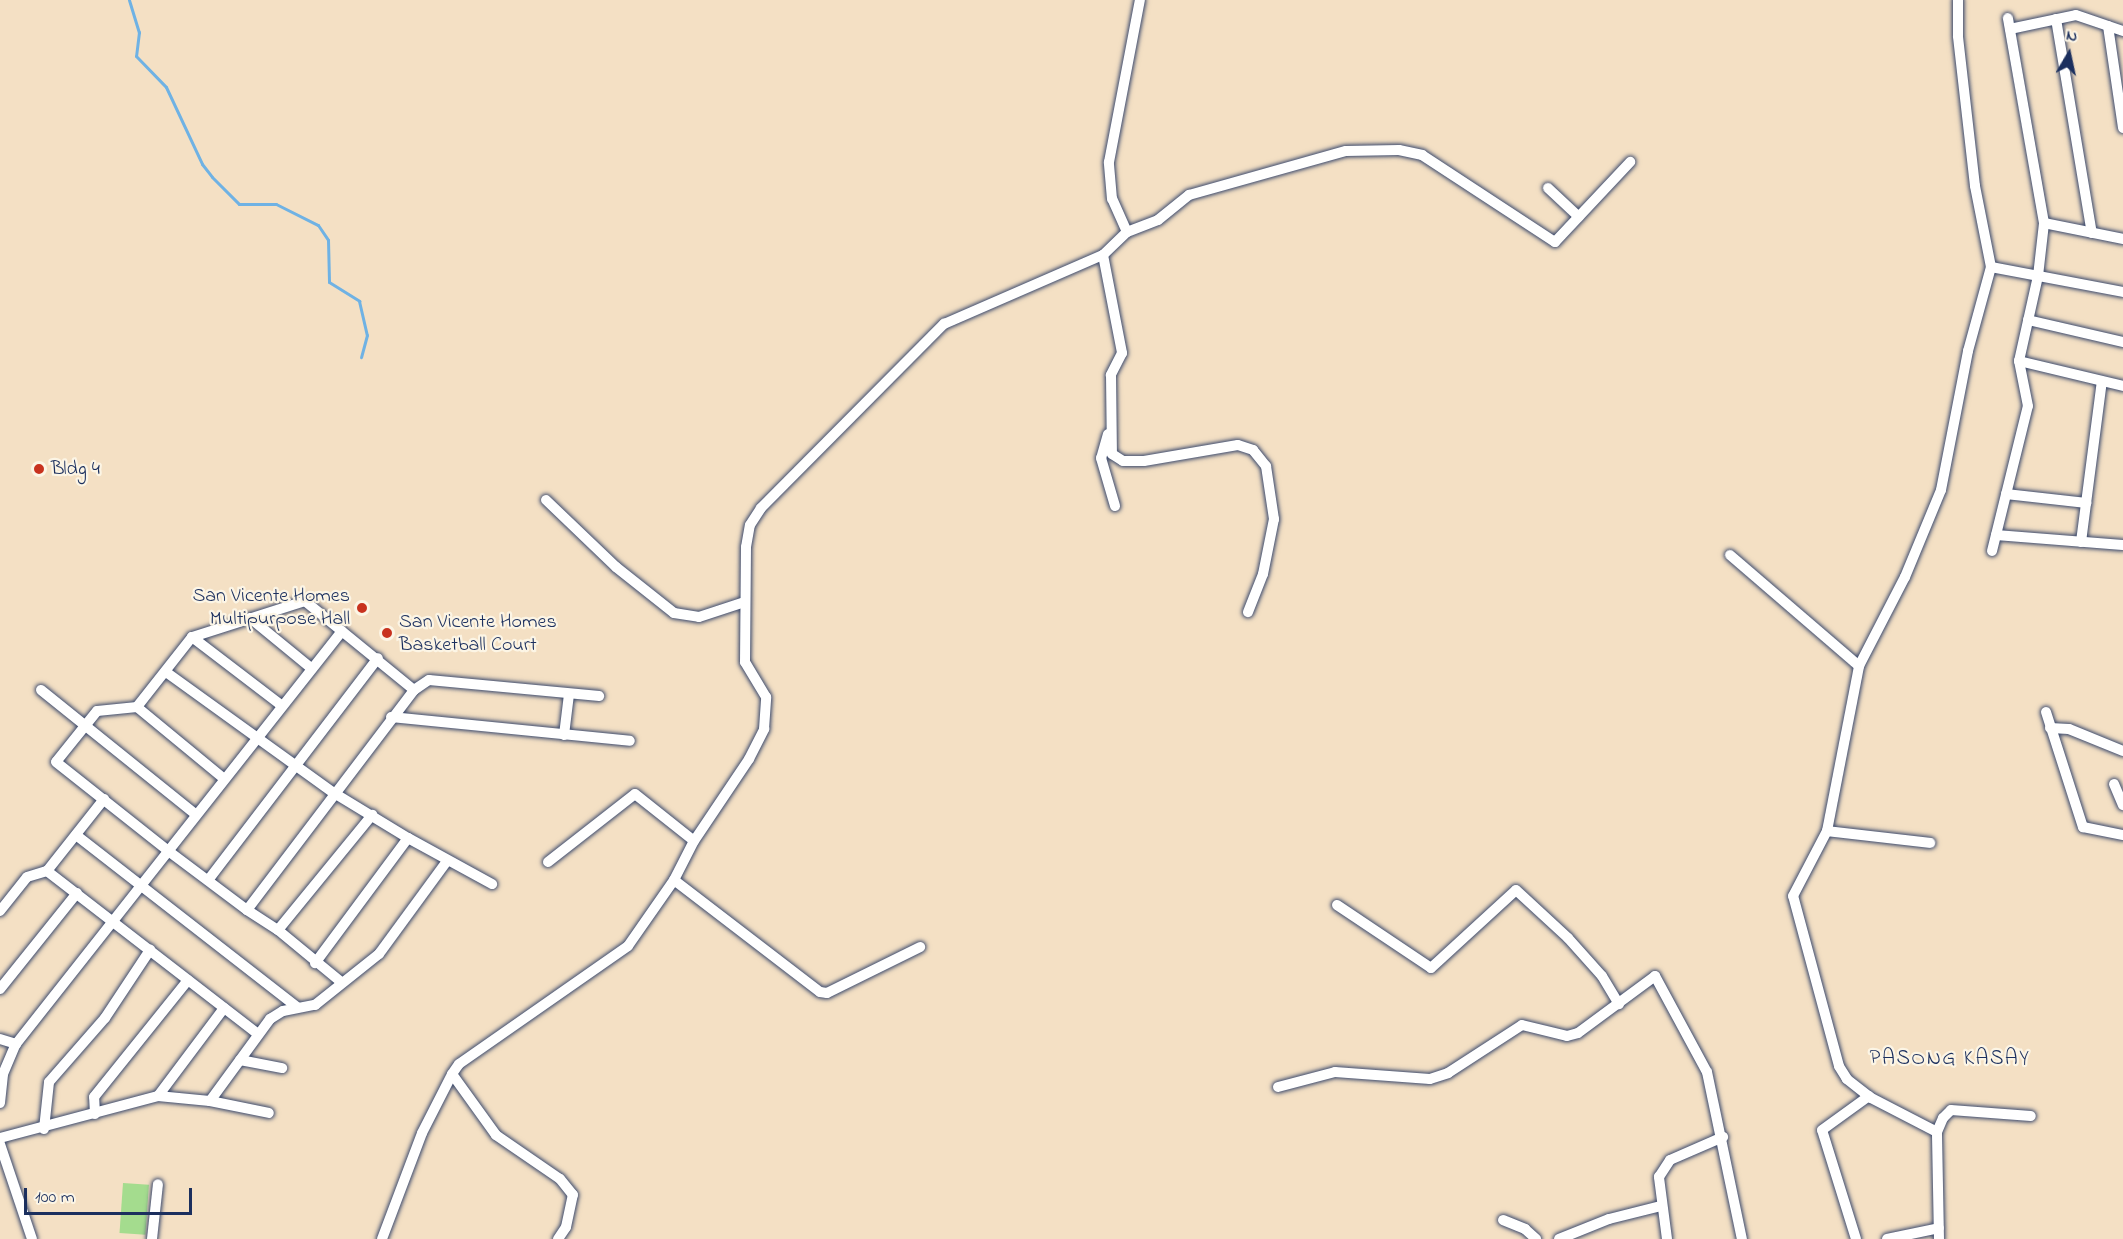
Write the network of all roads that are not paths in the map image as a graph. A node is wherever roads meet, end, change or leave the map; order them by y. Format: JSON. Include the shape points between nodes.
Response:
{"nodes":[{"id":1,"x":1140,"y":0,"type":"edge"},
{"id":2,"x":1958,"y":0,"type":"edge"},
{"id":3,"x":2056,"y":19,"type":"junction"},
{"id":4,"x":2108,"y":26,"type":"junction"},
{"id":5,"x":2123,"y":31,"type":"edge"},
{"id":6,"x":2123,"y":128,"type":"edge"},
{"id":7,"x":1630,"y":162,"type":"dead end"},
{"id":8,"x":1548,"y":188,"type":"dead end"},
{"id":9,"x":1579,"y":217,"type":"junction"},
{"id":10,"x":2044,"y":223,"type":"junction"},
{"id":11,"x":1127,"y":232,"type":"junction"},
{"id":12,"x":2092,"y":232,"type":"junction"},
{"id":13,"x":2123,"y":239,"type":"edge"},
{"id":14,"x":1103,"y":255,"type":"junction"},
{"id":15,"x":1991,"y":267,"type":"junction"},
{"id":16,"x":2038,"y":276,"type":"junction"},
{"id":17,"x":2123,"y":292,"type":"edge"},
{"id":18,"x":2028,"y":320,"type":"junction"},
{"id":19,"x":2123,"y":342,"type":"edge"},
{"id":20,"x":2019,"y":361,"type":"junction"},
{"id":21,"x":2102,"y":381,"type":"junction"},
{"id":22,"x":2123,"y":386,"type":"edge"},
{"id":23,"x":1110,"y":431,"type":"junction"},
{"id":24,"x":2006,"y":494,"type":"junction"},
{"id":25,"x":546,"y":500,"type":"dead end"},
{"id":26,"x":2086,"y":503,"type":"junction"},
{"id":27,"x":1115,"y":506,"type":"dead end"},
{"id":28,"x":1996,"y":535,"type":"junction"},
{"id":29,"x":2081,"y":542,"type":"junction"},
{"id":30,"x":2123,"y":545,"type":"edge"},
{"id":31,"x":1992,"y":551,"type":"dead end"},
{"id":32,"x":1730,"y":555,"type":"dead end"},
{"id":33,"x":745,"y":602,"type":"junction"},
{"id":34,"x":1248,"y":612,"type":"dead end"},
{"id":35,"x":250,"y":618,"type":"junction"},
{"id":36,"x":342,"y":631,"type":"junction"},
{"id":37,"x":192,"y":638,"type":"junction"},
{"id":38,"x":378,"y":658,"type":"junction"},
{"id":39,"x":1859,"y":666,"type":"junction"},
{"id":40,"x":310,"y":668,"type":"junction"},
{"id":41,"x":166,"y":672,"type":"junction"},
{"id":42,"x":41,"y":690,"type":"dead end"},
{"id":43,"x":414,"y":690,"type":"junction"},
{"id":44,"x":569,"y":694,"type":"junction"},
{"id":45,"x":599,"y":696,"type":"dead end"},
{"id":46,"x":281,"y":705,"type":"junction"},
{"id":47,"x":137,"y":707,"type":"junction"},
{"id":48,"x":2046,"y":712,"type":"dead end"},
{"id":49,"x":391,"y":717,"type":"junction"},
{"id":50,"x":86,"y":725,"type":"junction"},
{"id":51,"x":2050,"y":728,"type":"junction"},
{"id":52,"x":564,"y":735,"type":"junction"},
{"id":53,"x":255,"y":739,"type":"junction"},
{"id":54,"x":630,"y":741,"type":"dead end"},
{"id":55,"x":2123,"y":751,"type":"edge"},
{"id":56,"x":294,"y":766,"type":"junction"},
{"id":57,"x":222,"y":778,"type":"junction"},
{"id":58,"x":2114,"y":784,"type":"dead end"},
{"id":59,"x":334,"y":794,"type":"junction"},
{"id":60,"x":104,"y":799,"type":"junction"},
{"id":61,"x":2123,"y":805,"type":"edge"},
{"id":62,"x":195,"y":814,"type":"junction"},
{"id":63,"x":372,"y":815,"type":"junction"},
{"id":64,"x":1827,"y":831,"type":"junction"},
{"id":65,"x":76,"y":834,"type":"junction"},
{"id":66,"x":2123,"y":835,"type":"edge"},
{"id":67,"x":408,"y":838,"type":"junction"},
{"id":68,"x":693,"y":841,"type":"junction"},
{"id":69,"x":1930,"y":843,"type":"dead end"},
{"id":70,"x":167,"y":850,"type":"junction"},
{"id":71,"x":447,"y":861,"type":"junction"},
{"id":72,"x":548,"y":862,"type":"dead end"},
{"id":73,"x":47,"y":871,"type":"junction"},
{"id":74,"x":209,"y":879,"type":"junction"},
{"id":75,"x":674,"y":880,"type":"junction"},
{"id":76,"x":492,"y":884,"type":"dead end"},
{"id":77,"x":139,"y":888,"type":"junction"},
{"id":78,"x":77,"y":894,"type":"junction"},
{"id":79,"x":1338,"y":905,"type":"dead end"},
{"id":80,"x":247,"y":910,"type":"junction"},
{"id":81,"x":0,"y":911,"type":"edge"},
{"id":82,"x":112,"y":922,"type":"junction"},
{"id":83,"x":278,"y":930,"type":"junction"},
{"id":84,"x":920,"y":947,"type":"dead end"},
{"id":85,"x":150,"y":950,"type":"junction"},
{"id":86,"x":315,"y":963,"type":"junction"},
{"id":87,"x":188,"y":980,"type":"junction"},
{"id":88,"x":340,"y":982,"type":"junction"},
{"id":89,"x":0,"y":989,"type":"edge"},
{"id":90,"x":1619,"y":1004,"type":"junction"},
{"id":91,"x":297,"y":1007,"type":"junction"},
{"id":92,"x":224,"y":1008,"type":"junction"},
{"id":93,"x":258,"y":1034,"type":"junction"},
{"id":94,"x":0,"y":1039,"type":"edge"},
{"id":95,"x":16,"y":1044,"type":"junction"},
{"id":96,"x":240,"y":1060,"type":"junction"},
{"id":97,"x":282,"y":1068,"type":"dead end"},
{"id":98,"x":452,"y":1074,"type":"junction"},
{"id":99,"x":1278,"y":1087,"type":"dead end"},
{"id":100,"x":158,"y":1096,"type":"junction"},
{"id":101,"x":1869,"y":1096,"type":"junction"},
{"id":102,"x":210,"y":1101,"type":"junction"},
{"id":103,"x":0,"y":1103,"type":"edge"},
{"id":104,"x":269,"y":1113,"type":"dead end"},
{"id":105,"x":95,"y":1114,"type":"junction"},
{"id":106,"x":2031,"y":1116,"type":"dead end"},
{"id":107,"x":44,"y":1129,"type":"junction"},
{"id":108,"x":1937,"y":1132,"type":"junction"},
{"id":109,"x":1723,"y":1137,"type":"junction"},
{"id":110,"x":0,"y":1138,"type":"edge"},
{"id":111,"x":0,"y":1144,"type":"edge"},
{"id":112,"x":158,"y":1184,"type":"dead end"},
{"id":113,"x":1661,"y":1206,"type":"junction"},
{"id":114,"x":1503,"y":1220,"type":"dead end"},
{"id":115,"x":1939,"y":1234,"type":"edge"},
{"id":116,"x":32,"y":1239,"type":"edge"},
{"id":117,"x":152,"y":1239,"type":"edge"},
{"id":118,"x":382,"y":1239,"type":"edge"},
{"id":119,"x":558,"y":1239,"type":"edge"},
{"id":120,"x":1536,"y":1239,"type":"edge"},
{"id":121,"x":1559,"y":1239,"type":"edge"},
{"id":122,"x":1667,"y":1239,"type":"edge"},
{"id":123,"x":1742,"y":1239,"type":"edge"},
{"id":124,"x":1856,"y":1239,"type":"edge"},
{"id":125,"x":1887,"y":1239,"type":"edge"}],
"edges":[{"from":1,"to":11,"type":"street","via":[[1109,162],[1112,199]]},
{"from":2,"to":15,"type":"street","via":[[1958,36],[1975,186]]},
{"from":3,"to":4,"type":"street","via":[[2076,15]]},
{"from":3,"to":10,"type":"street","via":[[2009,23]]},
{"from":3,"to":12,"type":"street"},
{"from":4,"to":5,"type":"street"},
{"from":4,"to":6,"type":"street"},
{"from":7,"to":9,"type":"street"},
{"from":8,"to":9,"type":"street"},
{"from":9,"to":11,"type":"street","via":[[1554,242],[1422,155],[1399,150],[1346,151],[1189,195],[1158,220]]},
{"from":10,"to":12,"type":"street"},
{"from":10,"to":16,"type":"street"},
{"from":11,"to":14,"type":"street"},
{"from":12,"to":13,"type":"street"},
{"from":14,"to":23,"type":"street","via":[[1122,353],[1111,375]]},
{"from":14,"to":33,"type":"street","via":[[944,324],[761,508],[750,525],[746,547]]},
{"from":15,"to":16,"type":"street"},
{"from":15,"to":39,"type":"street","via":[[1968,351],[1941,490],[1905,577]]},
{"from":16,"to":17,"type":"street"},
{"from":16,"to":18,"type":"street"},
{"from":18,"to":19,"type":"street"},
{"from":18,"to":20,"type":"street"},
{"from":20,"to":21,"type":"street"},
{"from":20,"to":24,"type":"street","via":[[2028,406]]},
{"from":21,"to":22,"type":"street"},
{"from":21,"to":26,"type":"street"},
{"from":23,"to":27,"type":"street","via":[[1101,458]]},
{"from":23,"to":34,"type":"street","via":[[1109,449],[1123,461],[1238,445],[1252,450],[1266,466],[1274,519],[1263,574]]},
{"from":24,"to":26,"type":"street"},
{"from":24,"to":28,"type":"street"},
{"from":25,"to":33,"type":"street","via":[[616,567],[674,613],[699,616]]},
{"from":26,"to":29,"type":"street"},
{"from":28,"to":29,"type":"street"},
{"from":28,"to":31,"type":"street"},
{"from":29,"to":30,"type":"street"},
{"from":32,"to":39,"type":"street"},
{"from":33,"to":68,"type":"street","via":[[745,662],[766,697],[764,729],[750,759]]},
{"from":35,"to":36,"type":"street","via":[[305,600]]},
{"from":35,"to":37,"type":"street"},
{"from":35,"to":40,"type":"street"},
{"from":36,"to":38,"type":"street"},
{"from":36,"to":40,"type":"street"},
{"from":37,"to":41,"type":"street"},
{"from":37,"to":46,"type":"street"},
{"from":38,"to":43,"type":"street"},
{"from":38,"to":56,"type":"street"},
{"from":39,"to":64,"type":"street"},
{"from":40,"to":46,"type":"street"},
{"from":41,"to":47,"type":"street"},
{"from":41,"to":53,"type":"street"},
{"from":42,"to":50,"type":"street"},
{"from":43,"to":44,"type":"street","via":[[429,680]]},
{"from":43,"to":49,"type":"street"},
{"from":44,"to":45,"type":"street"},
{"from":44,"to":52,"type":"street"},
{"from":46,"to":53,"type":"street"},
{"from":47,"to":50,"type":"street","via":[[97,711]]},
{"from":47,"to":57,"type":"street"},
{"from":48,"to":51,"type":"street"},
{"from":49,"to":52,"type":"street"},
{"from":49,"to":59,"type":"street"},
{"from":50,"to":60,"type":"street","via":[[56,762]]},
{"from":50,"to":62,"type":"street"},
{"from":51,"to":55,"type":"street","via":[[2069,729]]},
{"from":51,"to":66,"type":"street","via":[[2083,827]]},
{"from":52,"to":54,"type":"street"},
{"from":53,"to":56,"type":"street"},
{"from":53,"to":57,"type":"street"},
{"from":56,"to":59,"type":"street"},
{"from":56,"to":74,"type":"street"},
{"from":57,"to":62,"type":"street"},
{"from":58,"to":61,"type":"street"},
{"from":59,"to":63,"type":"street"},
{"from":59,"to":80,"type":"street"},
{"from":60,"to":65,"type":"street"},
{"from":60,"to":70,"type":"street"},
{"from":62,"to":70,"type":"street"},
{"from":63,"to":67,"type":"street"},
{"from":63,"to":83,"type":"street"},
{"from":64,"to":69,"type":"street"},
{"from":64,"to":101,"type":"street","via":[[1796,887],[1795,906],[1839,1066],[1847,1079]]},
{"from":65,"to":73,"type":"street"},
{"from":65,"to":77,"type":"street"},
{"from":67,"to":71,"type":"street"},
{"from":67,"to":86,"type":"street"},
{"from":68,"to":72,"type":"street","via":[[634,794]]},
{"from":68,"to":75,"type":"street"},
{"from":70,"to":74,"type":"street"},
{"from":70,"to":77,"type":"street"},
{"from":71,"to":76,"type":"street"},
{"from":71,"to":88,"type":"street","via":[[380,954]]},
{"from":73,"to":78,"type":"street"},
{"from":73,"to":81,"type":"street","via":[[27,877]]},
{"from":74,"to":80,"type":"street"},
{"from":75,"to":84,"type":"street","via":[[820,992],[827,993]]},
{"from":75,"to":98,"type":"street","via":[[628,946],[459,1064]]},
{"from":77,"to":82,"type":"street"},
{"from":77,"to":91,"type":"street"},
{"from":78,"to":82,"type":"street"},
{"from":78,"to":89,"type":"street"},
{"from":79,"to":90,"type":"street","via":[[1431,968],[1516,890],[1568,938],[1602,976]]},
{"from":80,"to":83,"type":"street"},
{"from":82,"to":85,"type":"street"},
{"from":82,"to":95,"type":"street"},
{"from":83,"to":86,"type":"street"},
{"from":85,"to":87,"type":"street"},
{"from":85,"to":107,"type":"street","via":[[105,1018],[49,1082]]},
{"from":86,"to":88,"type":"street"},
{"from":87,"to":92,"type":"street"},
{"from":87,"to":105,"type":"street","via":[[94,1097]]},
{"from":88,"to":91,"type":"street","via":[[315,1005]]},
{"from":90,"to":99,"type":"street","via":[[1578,1033],[1567,1036],[1522,1025],[1448,1074],[1430,1079],[1335,1072]]},
{"from":90,"to":109,"type":"street","via":[[1655,976],[1707,1072]]},
{"from":91,"to":93,"type":"street","via":[[270,1019]]},
{"from":92,"to":93,"type":"street"},
{"from":92,"to":100,"type":"street"},
{"from":93,"to":96,"type":"street"},
{"from":94,"to":95,"type":"street"},
{"from":95,"to":103,"type":"street","via":[[4,1068]]},
{"from":96,"to":97,"type":"street"},
{"from":96,"to":102,"type":"street"},
{"from":98,"to":118,"type":"street","via":[[422,1133]]},
{"from":98,"to":119,"type":"street","via":[[496,1135],[560,1179],[573,1195],[566,1227]]},
{"from":100,"to":102,"type":"street"},
{"from":100,"to":105,"type":"street"},
{"from":101,"to":108,"type":"street"},
{"from":101,"to":124,"type":"street","via":[[1822,1130]]},
{"from":102,"to":104,"type":"street"},
{"from":105,"to":107,"type":"street"},
{"from":106,"to":108,"type":"street","via":[[1951,1110],[1942,1118]]},
{"from":107,"to":110,"type":"street"},
{"from":108,"to":115,"type":"street"},
{"from":109,"to":113,"type":"street","via":[[1670,1160],[1659,1177]]},
{"from":109,"to":123,"type":"street"},
{"from":111,"to":116,"type":"street"},
{"from":112,"to":117,"type":"street"},
{"from":113,"to":121,"type":"street"},
{"from":113,"to":122,"type":"street"},
{"from":114,"to":120,"type":"street","via":[[1525,1229]]},
{"from":115,"to":125,"type":"street"}]}
